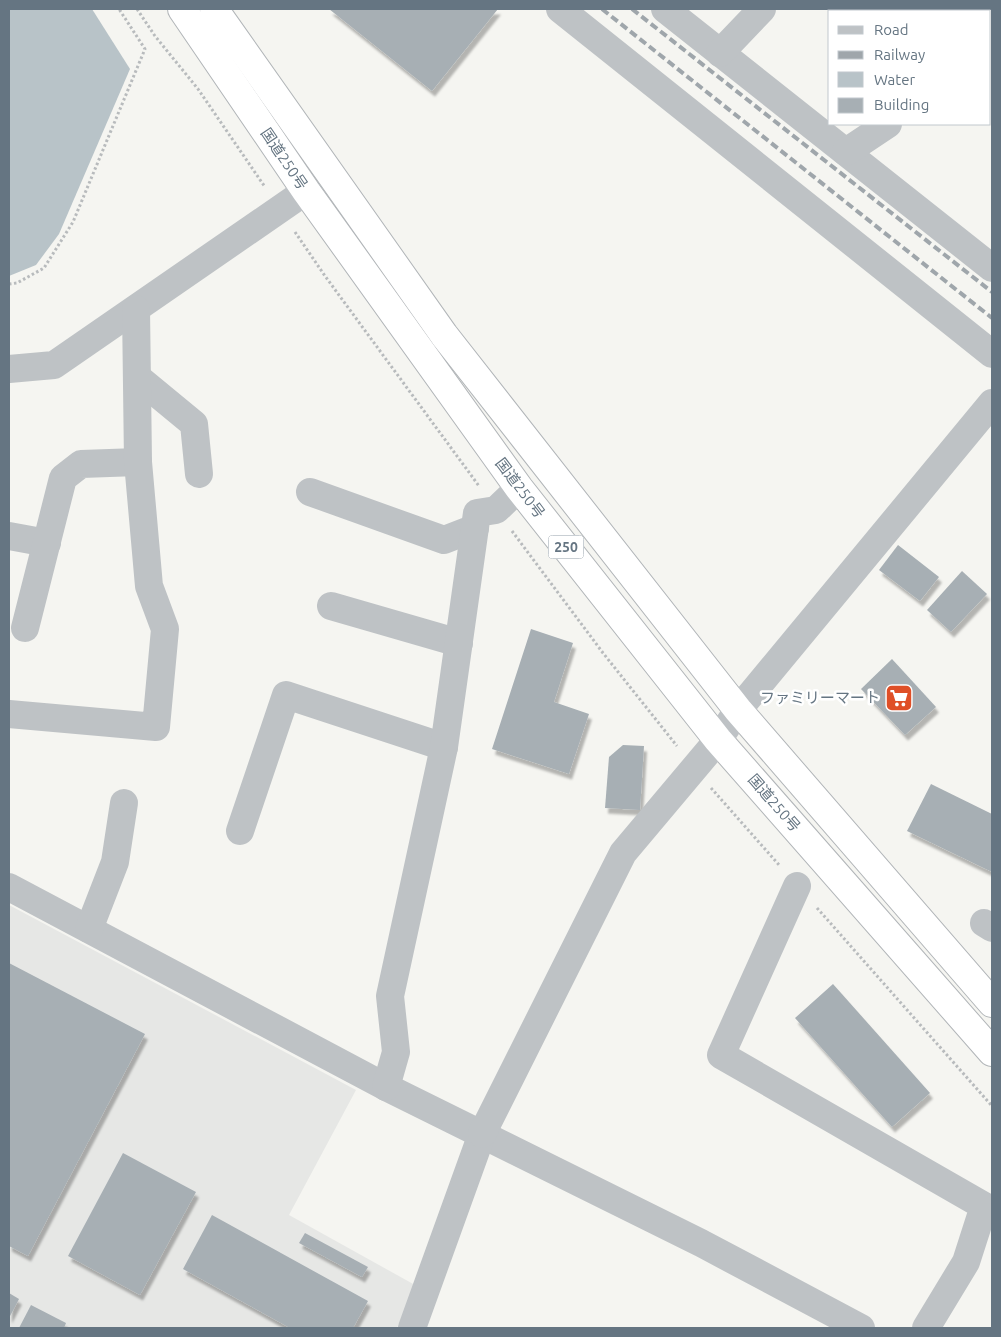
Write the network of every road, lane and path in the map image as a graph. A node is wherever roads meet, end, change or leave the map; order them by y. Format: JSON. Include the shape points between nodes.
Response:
{"nodes":[{"id":1,"x":119,"y":9,"type":"edge"},
{"id":2,"x":182,"y":9,"type":"edge"},
{"id":3,"x":214,"y":9,"type":"edge"},
{"id":4,"x":560,"y":9,"type":"edge"},
{"id":5,"x":665,"y":9,"type":"edge"},
{"id":6,"x":762,"y":9,"type":"edge"},
{"id":7,"x":720,"y":53,"type":"junction"},
{"id":8,"x":886,"y":125,"type":"edge"},
{"id":9,"x":846,"y":152,"type":"junction"},
{"id":10,"x":306,"y":191,"type":"junction"},
{"id":11,"x":992,"y":268,"type":"edge"},
{"id":12,"x":9,"y":284,"type":"edge"},
{"id":13,"x":136,"y":309,"type":"junction"},
{"id":14,"x":992,"y":354,"type":"edge"},
{"id":15,"x":9,"y":369,"type":"edge"},
{"id":16,"x":137,"y":377,"type":"junction"},
{"id":17,"x":992,"y":403,"type":"edge"},
{"id":18,"x":138,"y":462,"type":"junction"},
{"id":19,"x":199,"y":474,"type":"dead end"},
{"id":20,"x":519,"y":488,"type":"junction"},
{"id":21,"x":310,"y":492,"type":"dead end"},
{"id":22,"x":475,"y":528,"type":"junction"},
{"id":23,"x":9,"y":536,"type":"edge"},
{"id":24,"x":47,"y":543,"type":"junction"},
{"id":25,"x":331,"y":606,"type":"dead end"},
{"id":26,"x":25,"y":628,"type":"dead end"},
{"id":27,"x":459,"y":644,"type":"junction"},
{"id":28,"x":738,"y":710,"type":"junction"},
{"id":29,"x":9,"y":714,"type":"edge"},
{"id":30,"x":718,"y":740,"type":"junction"},
{"id":31,"x":444,"y":746,"type":"junction"},
{"id":32,"x":124,"y":803,"type":"dead end"},
{"id":33,"x":240,"y":831,"type":"dead end"},
{"id":34,"x":797,"y":886,"type":"dead end"},
{"id":35,"x":9,"y":887,"type":"edge"},
{"id":36,"x":88,"y":929,"type":"junction"},
{"id":37,"x":992,"y":1003,"type":"edge"},
{"id":38,"x":992,"y":1052,"type":"edge"},
{"id":39,"x":386,"y":1087,"type":"junction"},
{"id":40,"x":482,"y":1134,"type":"junction"},
{"id":41,"x":988,"y":1208,"type":"edge"},
{"id":42,"x":412,"y":1328,"type":"edge"},
{"id":43,"x":861,"y":1328,"type":"edge"},
{"id":44,"x":926,"y":1328,"type":"edge"}],
"edges":[{"from":1,"to":12,"type":"path","via":[[145,49],[73,222],[44,268]]},
{"from":2,"to":10,"type":"highway","name":"国道250号","number":"250"},
{"from":3,"to":28,"type":"highway","name":"国道250号","number":"250","via":[[444,335]]},
{"from":4,"to":14,"type":"street"},
{"from":5,"to":7,"type":"street"},
{"from":6,"to":7,"type":"street"},
{"from":7,"to":9,"type":"street"},
{"from":8,"to":9,"type":"street"},
{"from":9,"to":11,"type":"street"},
{"from":10,"to":13,"type":"street"},
{"from":10,"to":20,"type":"highway","name":"国道250号","number":"250"},
{"from":13,"to":15,"type":"street","via":[[54,365]]},
{"from":13,"to":16,"type":"street"},
{"from":16,"to":18,"type":"street"},
{"from":16,"to":19,"type":"street","via":[[194,424]]},
{"from":17,"to":28,"type":"street"},
{"from":18,"to":24,"type":"street","via":[[81,464],[63,478]]},
{"from":18,"to":29,"type":"street","via":[[149,586],[165,628],[156,727]]},
{"from":20,"to":22,"type":"street","via":[[496,510],[477,513]]},
{"from":20,"to":30,"type":"highway","name":"国道250号","number":"250"},
{"from":21,"to":22,"type":"street","via":[[444,540]]},
{"from":22,"to":27,"type":"street"},
{"from":23,"to":24,"type":"street"},
{"from":24,"to":26,"type":"street"},
{"from":25,"to":27,"type":"street"},
{"from":27,"to":31,"type":"street"},
{"from":28,"to":30,"type":"street"},
{"from":28,"to":37,"type":"highway","name":"国道250号","number":"250"},
{"from":30,"to":38,"type":"highway","name":"国道250号","number":"250"},
{"from":30,"to":40,"type":"street","via":[[623,853]]},
{"from":31,"to":33,"type":"street","via":[[289,686]]},
{"from":31,"to":39,"type":"street","via":[[390,996],[396,1052]]},
{"from":32,"to":36,"type":"street","via":[[115,862]]},
{"from":34,"to":41,"type":"street","via":[[721,1055]]},
{"from":35,"to":36,"type":"street"},
{"from":36,"to":39,"type":"street"},
{"from":39,"to":40,"type":"street"},
{"from":40,"to":42,"type":"street"},
{"from":40,"to":43,"type":"street","via":[[701,1243]]},
{"from":41,"to":44,"type":"street","via":[[966,1262]]}]}
